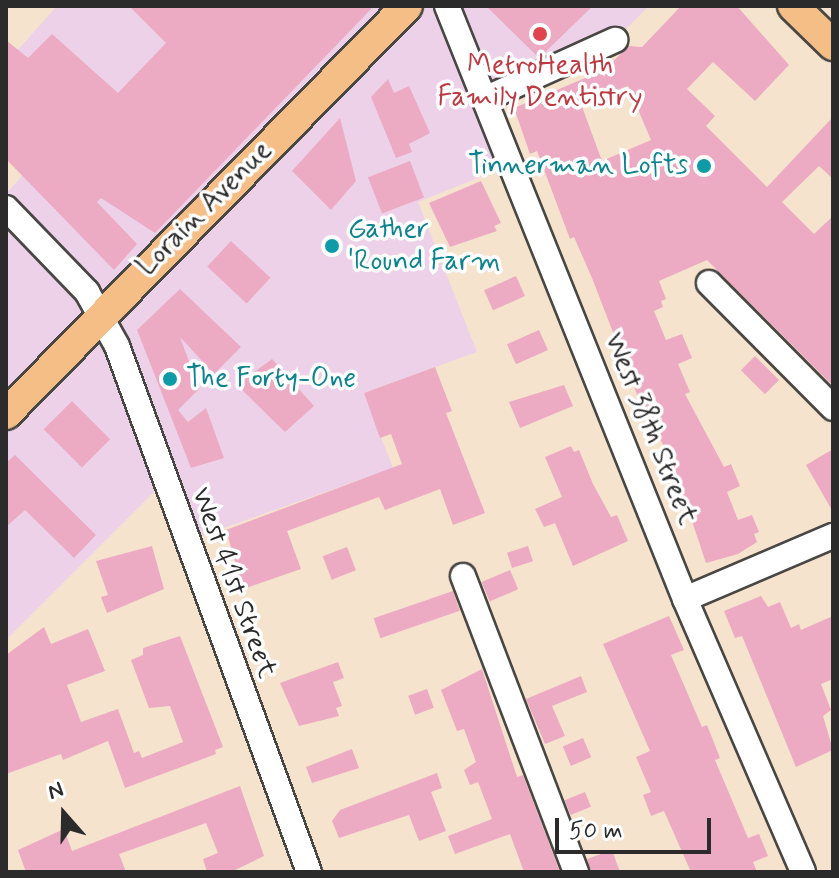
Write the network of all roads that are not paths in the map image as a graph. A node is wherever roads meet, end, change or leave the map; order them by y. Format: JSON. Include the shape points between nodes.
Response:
{"nodes":[{"id":1,"x":407,"y":6,"type":"edge"},
{"id":2,"x":447,"y":6,"type":"edge"},
{"id":3,"x":793,"y":6,"type":"edge"},
{"id":4,"x":615,"y":40,"type":"dead end"},
{"id":5,"x":833,"y":45,"type":"edge"},
{"id":6,"x":487,"y":98,"type":"junction"},
{"id":7,"x":6,"y":208,"type":"edge"},
{"id":8,"x":709,"y":283,"type":"dead end"},
{"id":9,"x":102,"y":313,"type":"junction"},
{"id":10,"x":833,"y":408,"type":"edge"},
{"id":11,"x":6,"y":414,"type":"edge"},
{"id":12,"x":833,"y":536,"type":"edge"},
{"id":13,"x":463,"y":576,"type":"dead end"},
{"id":14,"x":685,"y":599,"type":"junction"},
{"id":15,"x":309,"y":872,"type":"edge"},
{"id":16,"x":576,"y":872,"type":"edge"},
{"id":17,"x":803,"y":872,"type":"edge"}],
"edges":[{"from":1,"to":9,"type":"main road","name":"Lorain Avenue"},
{"from":2,"to":6,"type":"street","name":"West 38th Street"},
{"from":3,"to":5,"type":"main road"},
{"from":4,"to":6,"type":"street"},
{"from":6,"to":14,"type":"street","name":"West 38th Street"},
{"from":7,"to":9,"type":"street"},
{"from":8,"to":10,"type":"street"},
{"from":9,"to":11,"type":"main road","name":"Lorain Avenue"},
{"from":9,"to":15,"type":"street","name":"West 41st Street"},
{"from":12,"to":14,"type":"street"},
{"from":13,"to":16,"type":"street"},
{"from":14,"to":17,"type":"street","name":"West 38th Street"}]}
